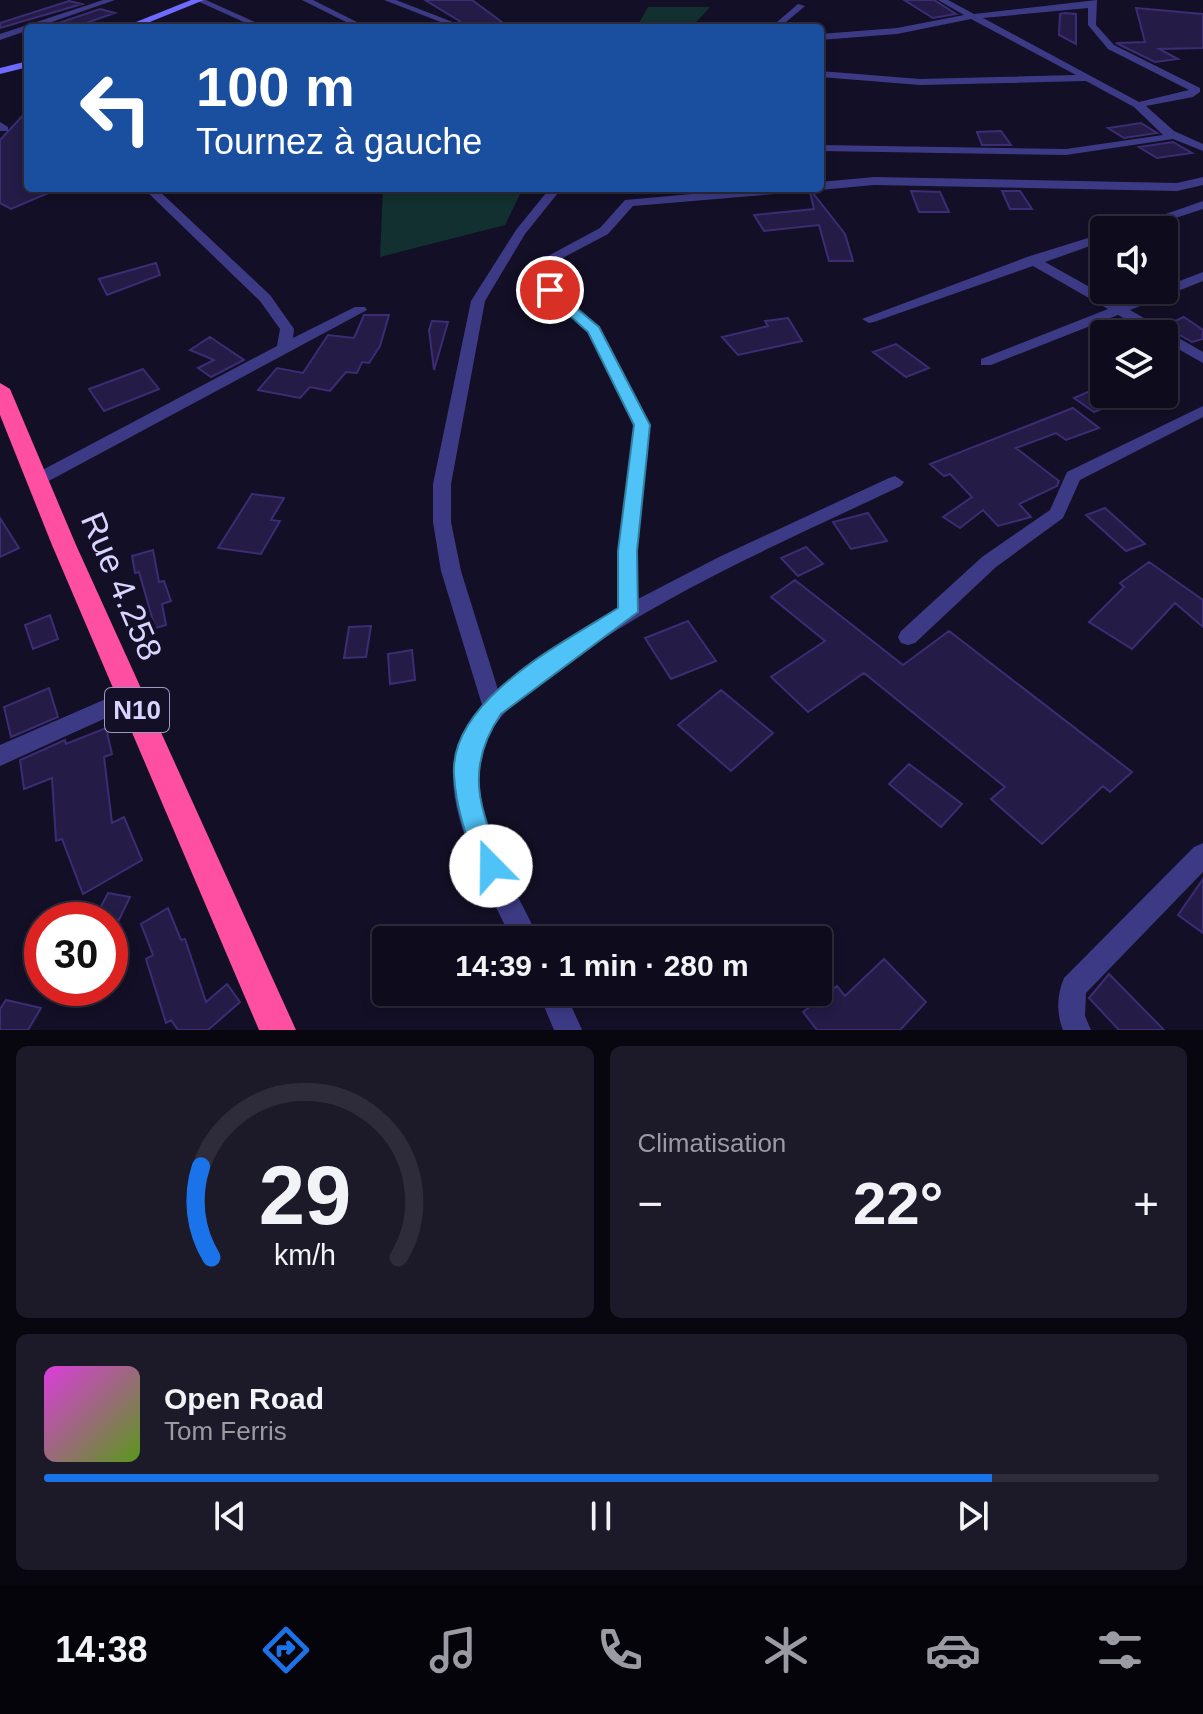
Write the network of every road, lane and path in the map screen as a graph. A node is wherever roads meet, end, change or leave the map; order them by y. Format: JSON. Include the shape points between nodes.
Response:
{"nodes":[{"id":1,"x":111,"y":0,"type":"edge"},
{"id":2,"x":199,"y":0,"type":"edge"},
{"id":3,"x":306,"y":0,"type":"edge"},
{"id":4,"x":388,"y":0,"type":"edge"},
{"id":5,"x":942,"y":0,"type":"edge"},
{"id":6,"x":1094,"y":3,"type":"edge"},
{"id":7,"x":801,"y":6,"type":"dead end"},
{"id":8,"x":970,"y":17,"type":"junction"},
{"id":9,"x":39,"y":24,"type":"edge"},
{"id":10,"x":136,"y":24,"type":"edge"},
{"id":11,"x":255,"y":24,"type":"edge"},
{"id":12,"x":357,"y":24,"type":"edge"},
{"id":13,"x":453,"y":24,"type":"edge"},
{"id":14,"x":779,"y":24,"type":"edge"},
{"id":15,"x":24,"y":29,"type":"edge"},
{"id":16,"x":0,"y":37,"type":"edge"},
{"id":17,"x":824,"y":37,"type":"edge"},
{"id":18,"x":24,"y":65,"type":"edge"},
{"id":19,"x":0,"y":71,"type":"edge"},
{"id":20,"x":824,"y":75,"type":"edge"},
{"id":21,"x":1087,"y":78,"type":"junction"},
{"id":22,"x":1200,"y":93,"type":"edge"},
{"id":23,"x":1138,"y":105,"type":"junction"},
{"id":24,"x":1169,"y":133,"type":"junction"},
{"id":25,"x":824,"y":148,"type":"edge"},
{"id":26,"x":1203,"y":148,"type":"edge"},
{"id":27,"x":1203,"y":181,"type":"edge"},
{"id":28,"x":824,"y":186,"type":"edge"},
{"id":29,"x":153,"y":192,"type":"edge"},
{"id":30,"x":553,"y":192,"type":"edge"},
{"id":31,"x":754,"y":192,"type":"edge"},
{"id":32,"x":1203,"y":205,"type":"edge"},
{"id":33,"x":1169,"y":216,"type":"edge"},
{"id":34,"x":1090,"y":242,"type":"edge"},
{"id":35,"x":1033,"y":261,"type":"junction"},
{"id":36,"x":1203,"y":276,"type":"edge"},
{"id":37,"x":1119,"y":309,"type":"junction"},
{"id":38,"x":360,"y":310,"type":"dead end"},
{"id":39,"x":869,"y":319,"type":"dead end"},
{"id":40,"x":1138,"y":320,"type":"edge"},
{"id":41,"x":1178,"y":344,"type":"edge"},
{"id":42,"x":284,"y":348,"type":"junction"},
{"id":43,"x":1203,"y":358,"type":"edge"},
{"id":44,"x":986,"y":362,"type":"dead end"},
{"id":45,"x":0,"y":389,"type":"edge"},
{"id":46,"x":1203,"y":411,"type":"edge"},
{"id":47,"x":39,"y":479,"type":"junction"},
{"id":48,"x":895,"y":482,"type":"dead end"},
{"id":49,"x":628,"y":612,"type":"junction"},
{"id":50,"x":908,"y":637,"type":"dead end"},
{"id":51,"x":131,"y":697,"type":"junction"},
{"id":52,"x":493,"y":707,"type":"junction"},
{"id":53,"x":0,"y":756,"type":"edge"},
{"id":54,"x":1203,"y":855,"type":"edge"},
{"id":55,"x":519,"y":926,"type":"edge"},
{"id":56,"x":557,"y":1006,"type":"edge"},
{"id":57,"x":278,"y":1030,"type":"edge"},
{"id":58,"x":568,"y":1030,"type":"edge"},
{"id":59,"x":1077,"y":1030,"type":"edge"}],
"edges":[{"from":1,"to":9,"type":"street"},
{"from":2,"to":10,"type":"street"},
{"from":2,"to":11,"type":"street"},
{"from":3,"to":12,"type":"street"},
{"from":4,"to":13,"type":"street"},
{"from":5,"to":8,"type":"street"},
{"from":6,"to":8,"type":"street"},
{"from":6,"to":22,"type":"street","via":[[1092,25],[1111,47]]},
{"from":7,"to":14,"type":"street"},
{"from":8,"to":17,"type":"street","via":[[897,31]]},
{"from":8,"to":21,"type":"street"},
{"from":15,"to":16,"type":"street"},
{"from":18,"to":19,"type":"street"},
{"from":20,"to":21,"type":"street","via":[[951,82]]},
{"from":21,"to":23,"type":"street"},
{"from":22,"to":23,"type":"street"},
{"from":23,"to":24,"type":"street"},
{"from":24,"to":25,"type":"street","via":[[1161,140],[1066,152]]},
{"from":24,"to":26,"type":"street"},
{"from":27,"to":28,"type":"street","via":[[1177,187],[874,181]]},
{"from":29,"to":42,"type":"street","via":[[265,298],[287,329]]},
{"from":30,"to":52,"type":"street","via":[[478,301],[442,484],[451,571]]},
{"from":31,"to":49,"type":"street","via":[[629,203],[604,231],[529,270],[594,330],[642,425],[627,551]]},
{"from":32,"to":33,"type":"street"},
{"from":34,"to":35,"type":"street"},
{"from":35,"to":37,"type":"street"},
{"from":35,"to":39,"type":"street"},
{"from":36,"to":37,"type":"street"},
{"from":37,"to":40,"type":"street"},
{"from":37,"to":44,"type":"street"},
{"from":38,"to":42,"type":"street"},
{"from":41,"to":43,"type":"street"},
{"from":42,"to":47,"type":"street"},
{"from":45,"to":47,"type":"highway","name":"Rue 4.258","number":"N10"},
{"from":46,"to":50,"type":"street","via":[[1073,476],[1057,514],[989,562]]},
{"from":47,"to":51,"type":"highway","name":"Rue 4.258","number":"N10"},
{"from":48,"to":49,"type":"street"},
{"from":49,"to":52,"type":"street"},
{"from":51,"to":53,"type":"street"},
{"from":51,"to":57,"type":"highway","name":"Rue 4.258","number":"N10"},
{"from":52,"to":55,"type":"street","via":[[468,752],[465,774],[480,841]]},
{"from":54,"to":59,"type":"street","via":[[1073,987],[1071,1017]]},
{"from":56,"to":58,"type":"street"}]}
